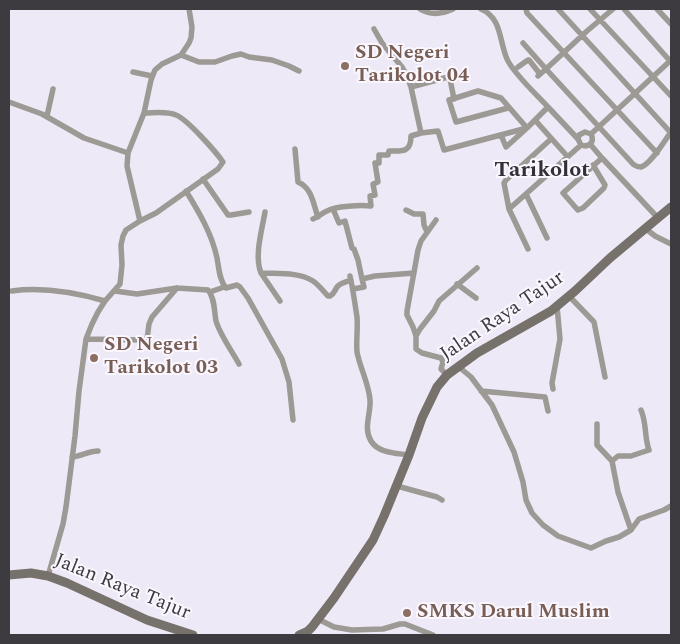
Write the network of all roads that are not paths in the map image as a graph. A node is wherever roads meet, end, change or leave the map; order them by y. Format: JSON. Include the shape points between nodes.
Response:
{"nodes":[{"id":1,"x":189,"y":9,"type":"edge"},
{"id":2,"x":420,"y":9,"type":"edge"},
{"id":3,"x":452,"y":9,"type":"edge"},
{"id":4,"x":481,"y":9,"type":"edge"},
{"id":5,"x":526,"y":9,"type":"edge"},
{"id":6,"x":558,"y":9,"type":"edge"},
{"id":7,"x":590,"y":9,"type":"edge"},
{"id":8,"x":613,"y":9,"type":"edge"},
{"id":9,"x":624,"y":9,"type":"edge"},
{"id":10,"x":657,"y":9,"type":"edge"},
{"id":11,"x":600,"y":19,"type":"junction"},
{"id":12,"x":671,"y":24,"type":"edge"},
{"id":13,"x":374,"y":29,"type":"dead end"},
{"id":14,"x":582,"y":36,"type":"junction"},
{"id":15,"x":523,"y":42,"type":"dead end"},
{"id":16,"x":564,"y":53,"type":"junction"},
{"id":17,"x":181,"y":56,"type":"junction"},
{"id":18,"x":671,"y":61,"type":"edge"},
{"id":19,"x":518,"y":67,"type":"dead end"},
{"id":20,"x":546,"y":69,"type":"junction"},
{"id":21,"x":299,"y":71,"type":"dead end"},
{"id":22,"x":132,"y":72,"type":"dead end"},
{"id":23,"x":152,"y":76,"type":"junction"},
{"id":24,"x":652,"y":76,"type":"junction"},
{"id":25,"x":411,"y":87,"type":"junction"},
{"id":26,"x":54,"y":89,"type":"dead end"},
{"id":27,"x":634,"y":94,"type":"junction"},
{"id":28,"x":671,"y":96,"type":"edge"},
{"id":29,"x":454,"y":99,"type":"junction"},
{"id":30,"x":9,"y":102,"type":"edge"},
{"id":31,"x":548,"y":107,"type":"junction"},
{"id":32,"x":508,"y":108,"type":"junction"},
{"id":33,"x":617,"y":110,"type":"junction"},
{"id":34,"x":144,"y":113,"type":"junction"},
{"id":35,"x":47,"y":116,"type":"junction"},
{"id":36,"x":535,"y":120,"type":"junction"},
{"id":37,"x":599,"y":127,"type":"junction"},
{"id":38,"x":527,"y":128,"type":"junction"},
{"id":39,"x":671,"y":132,"type":"edge"},
{"id":40,"x":421,"y":133,"type":"junction"},
{"id":41,"x":591,"y":134,"type":"junction"},
{"id":42,"x":501,"y":135,"type":"junction"},
{"id":43,"x":551,"y":139,"type":"junction"},
{"id":44,"x":579,"y":142,"type":"junction"},
{"id":45,"x":590,"y":144,"type":"junction"},
{"id":46,"x":295,"y":149,"type":"dead end"},
{"id":47,"x":128,"y":153,"type":"junction"},
{"id":48,"x":657,"y":153,"type":"junction"},
{"id":49,"x":567,"y":156,"type":"junction"},
{"id":50,"x":602,"y":158,"type":"junction"},
{"id":51,"x":594,"y":165,"type":"junction"},
{"id":52,"x":203,"y":179,"type":"junction"},
{"id":53,"x":186,"y":191,"type":"junction"},
{"id":54,"x":526,"y":194,"type":"junction"},
{"id":55,"x":671,"y":207,"type":"edge"},
{"id":56,"x":333,"y":210,"type":"junction"},
{"id":57,"x":406,"y":210,"type":"dead end"},
{"id":58,"x":509,"y":210,"type":"junction"},
{"id":59,"x":249,"y":212,"type":"dead end"},
{"id":60,"x":265,"y":212,"type":"dead end"},
{"id":61,"x":658,"y":218,"type":"junction"},
{"id":62,"x":436,"y":220,"type":"dead end"},
{"id":63,"x":140,"y":221,"type":"junction"},
{"id":64,"x":645,"y":228,"type":"junction"},
{"id":65,"x":427,"y":232,"type":"junction"},
{"id":66,"x":547,"y":238,"type":"dead end"},
{"id":67,"x":671,"y":244,"type":"edge"},
{"id":68,"x":528,"y":249,"type":"dead end"},
{"id":69,"x":477,"y":268,"type":"dead end"},
{"id":70,"x":262,"y":273,"type":"junction"},
{"id":71,"x":414,"y":273,"type":"junction"},
{"id":72,"x":362,"y":279,"type":"junction"},
{"id":73,"x":457,"y":284,"type":"junction"},
{"id":74,"x":224,"y":286,"type":"junction"},
{"id":75,"x":177,"y":288,"type":"junction"},
{"id":76,"x":353,"y":289,"type":"junction"},
{"id":77,"x":12,"y":291,"type":"dead end"},
{"id":78,"x":115,"y":291,"type":"junction"},
{"id":79,"x":210,"y":292,"type":"junction"},
{"id":80,"x":569,"y":296,"type":"junction"},
{"id":81,"x":476,"y":298,"type":"dead end"},
{"id":82,"x":105,"y":300,"type":"junction"},
{"id":83,"x":280,"y":301,"type":"dead end"},
{"id":84,"x":557,"y":306,"type":"junction"},
{"id":85,"x":416,"y":336,"type":"junction"},
{"id":86,"x":86,"y":339,"type":"junction"},
{"id":87,"x":239,"y":364,"type":"dead end"},
{"id":88,"x":459,"y":367,"type":"junction"},
{"id":89,"x":448,"y":375,"type":"junction"},
{"id":90,"x":605,"y":376,"type":"dead end"},
{"id":91,"x":553,"y":390,"type":"dead end"},
{"id":92,"x":481,"y":391,"type":"junction"},
{"id":93,"x":641,"y":410,"type":"dead end"},
{"id":94,"x":548,"y":411,"type":"dead end"},
{"id":95,"x":293,"y":420,"type":"dead end"},
{"id":96,"x":597,"y":424,"type":"dead end"},
{"id":97,"x":98,"y":451,"type":"dead end"},
{"id":98,"x":409,"y":455,"type":"junction"},
{"id":99,"x":72,"y":457,"type":"junction"},
{"id":100,"x":612,"y":461,"type":"junction"},
{"id":101,"x":397,"y":486,"type":"junction"},
{"id":102,"x":442,"y":500,"type":"dead end"},
{"id":103,"x":671,"y":506,"type":"edge"},
{"id":104,"x":631,"y":530,"type":"junction"},
{"id":105,"x":9,"y":575,"type":"edge"},
{"id":106,"x":48,"y":576,"type":"junction"},
{"id":107,"x":318,"y":619,"type":"junction"},
{"id":108,"x":308,"y":633,"type":"edge"},
{"id":109,"x":194,"y":635,"type":"edge"},
{"id":110,"x":299,"y":635,"type":"edge"},
{"id":111,"x":434,"y":635,"type":"edge"}],
"edges":[{"from":1,"to":17,"type":"street","via":[[191,38]]},
{"from":2,"to":3,"type":"street","via":[[435,14]]},
{"from":4,"to":31,"type":"street","via":[[492,16],[498,27],[510,65]]},
{"from":5,"to":16,"type":"street"},
{"from":6,"to":14,"type":"street"},
{"from":7,"to":11,"type":"street"},
{"from":8,"to":11,"type":"street"},
{"from":9,"to":18,"type":"street"},
{"from":10,"to":12,"type":"street"},
{"from":11,"to":14,"type":"street"},
{"from":11,"to":24,"type":"street"},
{"from":13,"to":25,"type":"street","via":[[402,67]]},
{"from":14,"to":16,"type":"street"},
{"from":14,"to":27,"type":"street"},
{"from":15,"to":20,"type":"street"},
{"from":16,"to":20,"type":"street"},
{"from":16,"to":33,"type":"street"},
{"from":17,"to":21,"type":"street","via":[[199,62],[215,62],[241,54],[272,60]]},
{"from":17,"to":23,"type":"street","via":[[162,64]]},
{"from":18,"to":24,"type":"street"},
{"from":19,"to":20,"type":"street","via":[[529,60],[539,75]]},
{"from":20,"to":37,"type":"street"},
{"from":22,"to":23,"type":"street"},
{"from":23,"to":34,"type":"street"},
{"from":24,"to":27,"type":"street"},
{"from":24,"to":28,"type":"street"},
{"from":25,"to":29,"type":"street","via":[[448,77]]},
{"from":25,"to":40,"type":"street"},
{"from":26,"to":35,"type":"street"},
{"from":27,"to":33,"type":"street"},
{"from":27,"to":39,"type":"street"},
{"from":29,"to":32,"type":"street","via":[[478,91],[501,98]]},
{"from":29,"to":32,"type":"street","via":[[449,100],[456,122]]},
{"from":30,"to":35,"type":"street"},
{"from":31,"to":36,"type":"street"},
{"from":31,"to":44,"type":"street"},
{"from":32,"to":38,"type":"street"},
{"from":33,"to":37,"type":"street"},
{"from":33,"to":48,"type":"street"},
{"from":34,"to":47,"type":"street"},
{"from":34,"to":52,"type":"street","via":[[174,114],[182,118],[220,158],[221,166]]},
{"from":35,"to":47,"type":"street","via":[[84,138]]},
{"from":36,"to":38,"type":"street"},
{"from":36,"to":43,"type":"street"},
{"from":37,"to":41,"type":"street"},
{"from":37,"to":48,"type":"street","via":[[637,167]]},
{"from":38,"to":42,"type":"street"},
{"from":38,"to":42,"type":"street","via":[[506,147]]},
{"from":39,"to":48,"type":"street"},
{"from":40,"to":42,"type":"street","via":[[438,131],[444,150]]},
{"from":40,"to":56,"type":"street","via":[[411,136],[409,147],[404,150],[379,155],[379,163],[375,163],[378,182],[373,184],[370,206]]},
{"from":41,"to":44,"type":"street","via":[[583,132],[579,135]]},
{"from":41,"to":45,"type":"street"},
{"from":43,"to":49,"type":"street"},
{"from":43,"to":58,"type":"street","via":[[504,183]]},
{"from":44,"to":45,"type":"street","via":[[586,146]]},
{"from":44,"to":49,"type":"street"},
{"from":45,"to":50,"type":"street"},
{"from":46,"to":56,"type":"street","via":[[298,182],[310,193],[316,218]]},
{"from":47,"to":63,"type":"street","via":[[127,166]]},
{"from":49,"to":54,"type":"street"},
{"from":50,"to":51,"type":"street"},
{"from":50,"to":61,"type":"street"},
{"from":51,"to":51,"type":"street","via":[[604,188],[578,210],[563,193]]},
{"from":52,"to":53,"type":"street"},
{"from":52,"to":59,"type":"street","via":[[228,214]]},
{"from":53,"to":63,"type":"street"},
{"from":53,"to":74,"type":"street","via":[[210,234]]},
{"from":54,"to":58,"type":"street"},
{"from":54,"to":66,"type":"street"},
{"from":55,"to":61,"type":"main road","name":"Jalan Raya Tajur"},
{"from":56,"to":72,"type":"street","via":[[339,223],[345,221]]},
{"from":57,"to":65,"type":"street","via":[[423,214]]},
{"from":58,"to":68,"type":"street"},
{"from":60,"to":70,"type":"street","via":[[258,253]]},
{"from":61,"to":64,"type":"main road","name":"Jalan Raya Tajur"},
{"from":62,"to":65,"type":"street"},
{"from":63,"to":78,"type":"street","via":[[126,230],[123,236],[120,284]]},
{"from":64,"to":67,"type":"street"},
{"from":64,"to":80,"type":"main road","name":"Jalan Raya Tajur"},
{"from":65,"to":71,"type":"street","via":[[418,250]]},
{"from":69,"to":73,"type":"street"},
{"from":70,"to":76,"type":"street","via":[[306,278],[330,296],[350,278]]},
{"from":70,"to":83,"type":"street"},
{"from":71,"to":72,"type":"street"},
{"from":71,"to":85,"type":"street","via":[[407,315]]},
{"from":72,"to":76,"type":"street","via":[[364,287]]},
{"from":73,"to":81,"type":"street"},
{"from":73,"to":85,"type":"street","via":[[439,300]]},
{"from":74,"to":79,"type":"street"},
{"from":74,"to":95,"type":"street","via":[[240,287],[279,354],[287,374]]},
{"from":75,"to":78,"type":"street","via":[[137,294]]},
{"from":75,"to":79,"type":"street"},
{"from":75,"to":86,"type":"street","via":[[152,317],[147,339]]},
{"from":76,"to":98,"type":"street","via":[[357,351],[370,401],[368,436],[380,449]]},
{"from":77,"to":82,"type":"street","via":[[67,293]]},
{"from":78,"to":82,"type":"street"},
{"from":79,"to":87,"type":"street","via":[[216,322]]},
{"from":80,"to":84,"type":"main road","name":"Jalan Raya Tajur"},
{"from":80,"to":90,"type":"street","via":[[594,322]]},
{"from":82,"to":86,"type":"street"},
{"from":84,"to":88,"type":"main road","name":"Jalan Raya Tajur"},
{"from":84,"to":91,"type":"street","via":[[560,339]]},
{"from":85,"to":89,"type":"street","via":[[415,348],[441,358],[441,369]]},
{"from":86,"to":99,"type":"street"},
{"from":88,"to":89,"type":"main road","name":"Jalan Raya Tajur"},
{"from":88,"to":92,"type":"street"},
{"from":89,"to":98,"type":"main road","name":"Jalan Raya Tajur","via":[[429,401]]},
{"from":92,"to":94,"type":"street","via":[[545,397]]},
{"from":92,"to":104,"type":"street","via":[[492,405],[514,452],[528,507],[543,525],[558,536],[591,548]]},
{"from":93,"to":100,"type":"street","via":[[649,450],[618,456]]},
{"from":96,"to":100,"type":"street","via":[[597,445]]},
{"from":97,"to":99,"type":"street"},
{"from":98,"to":101,"type":"main road","name":"Jalan Raya Tajur"},
{"from":99,"to":106,"type":"street","via":[[63,524]]},
{"from":100,"to":104,"type":"street"},
{"from":101,"to":102,"type":"street"},
{"from":101,"to":107,"type":"main road","name":"Jalan Raya Tajur","via":[[372,540]]},
{"from":103,"to":104,"type":"street","via":[[639,519]]},
{"from":105,"to":106,"type":"main road","name":"Jalan Raya Tajur","via":[[31,573]]},
{"from":106,"to":109,"type":"main road","name":"Jalan Raya Tajur","via":[[147,620]]},
{"from":107,"to":108,"type":"main road","name":"Jalan Raya Tajur"},
{"from":107,"to":111,"type":"street","via":[[334,628],[352,630],[405,624]]},
{"from":108,"to":110,"type":"main road","name":"Jalan Raya Tajur"}]}
